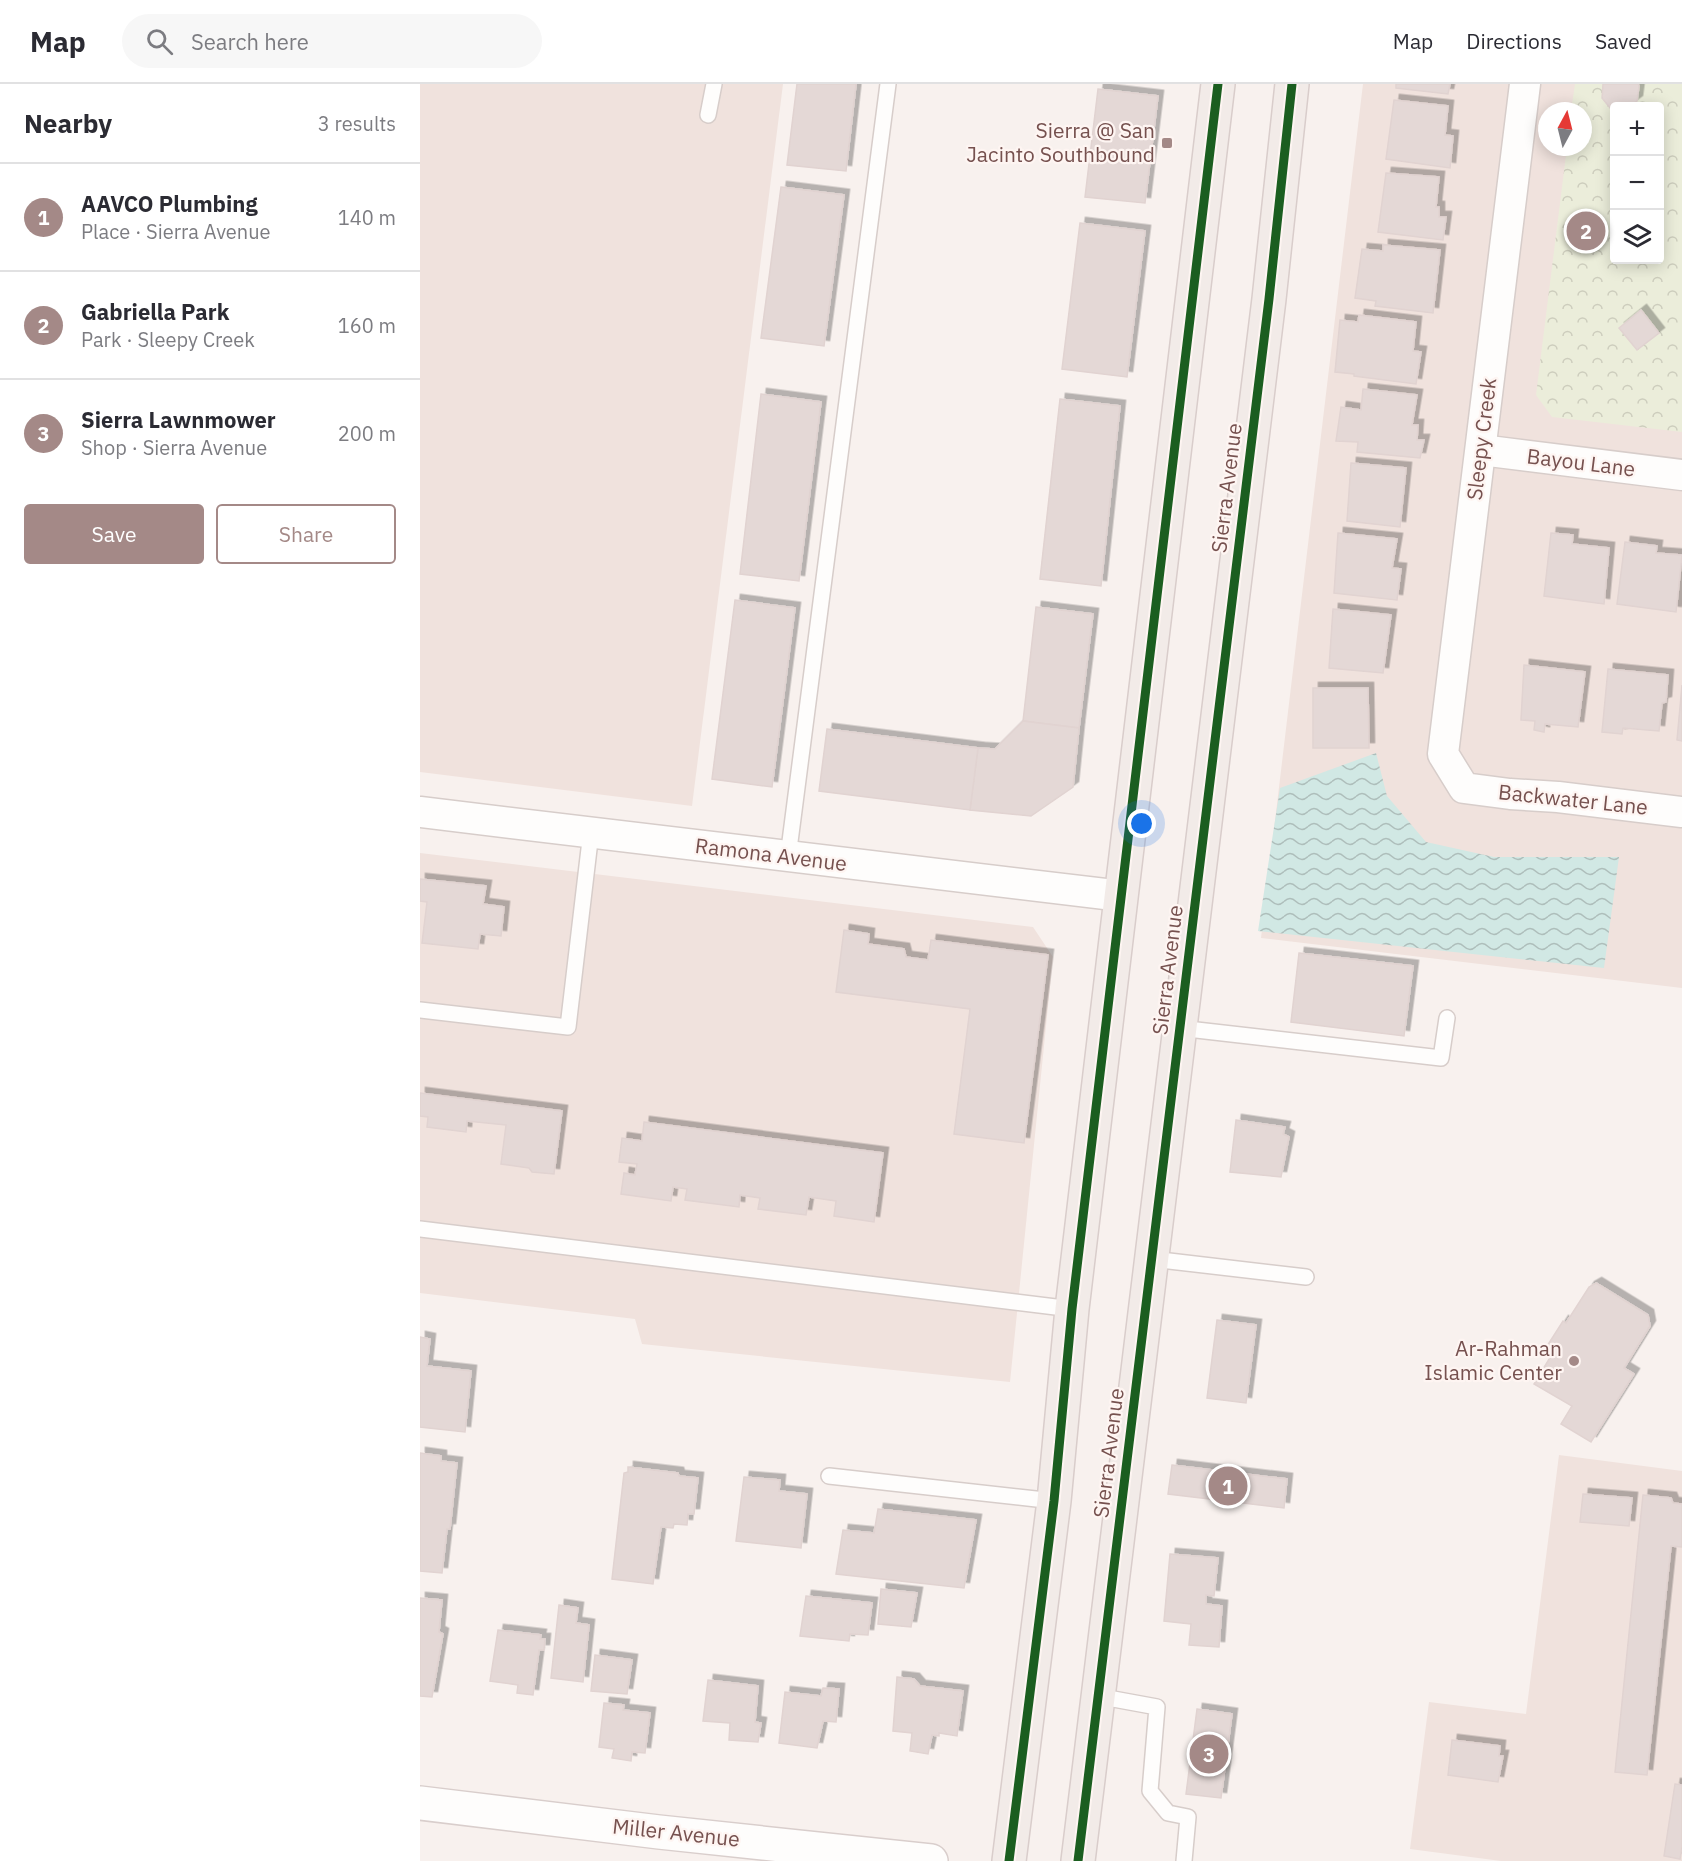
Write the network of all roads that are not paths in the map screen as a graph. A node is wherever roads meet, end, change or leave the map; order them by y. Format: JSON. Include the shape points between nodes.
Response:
{"nodes":[{"id":1,"x":714,"y":84,"type":"edge"},
{"id":2,"x":888,"y":84,"type":"edge"},
{"id":3,"x":1218,"y":84,"type":"edge"},
{"id":4,"x":1292,"y":84,"type":"edge"},
{"id":5,"x":1525,"y":84,"type":"edge"},
{"id":6,"x":708,"y":114,"type":"dead end"},
{"id":7,"x":1481,"y":450,"type":"junction"},
{"id":8,"x":1682,"y":475,"type":"edge"},
{"id":9,"x":1464,"y":788,"type":"joint"},
{"id":10,"x":420,"y":812,"type":"edge"},
{"id":11,"x":1682,"y":812,"type":"edge"},
{"id":12,"x":591,"y":832,"type":"junction"},
{"id":13,"x":788,"y":857,"type":"junction"},
{"id":14,"x":1122,"y":897,"type":"junction"},
{"id":15,"x":420,"y":1010,"type":"edge"},
{"id":16,"x":1447,"y":1018,"type":"dead end"},
{"id":17,"x":1179,"y":1028,"type":"junction"},
{"id":18,"x":420,"y":1229,"type":"edge"},
{"id":19,"x":1152,"y":1258,"type":"junction"},
{"id":20,"x":1306,"y":1278,"type":"dead end"},
{"id":21,"x":1072,"y":1309,"type":"junction"},
{"id":22,"x":829,"y":1476,"type":"dead end"},
{"id":23,"x":1054,"y":1501,"type":"junction"},
{"id":24,"x":1097,"y":1696,"type":"junction"},
{"id":25,"x":420,"y":1803,"type":"edge"},
{"id":26,"x":932,"y":1861,"type":"edge"},
{"id":27,"x":1010,"y":1861,"type":"edge"},
{"id":28,"x":1078,"y":1861,"type":"edge"},
{"id":29,"x":1184,"y":1861,"type":"edge"}],
"edges":[{"from":1,"to":6,"type":"lane"},
{"from":2,"to":13,"type":"lane"},
{"from":3,"to":14,"type":"main road"},
{"from":4,"to":17,"type":"main road","name":"Sierra Avenue"},
{"from":5,"to":7,"type":"street","name":"Sleepy Creek"},
{"from":7,"to":8,"type":"street","name":"Bayou Lane"},
{"from":7,"to":9,"type":"street","name":"Sleepy Creek","via":[[1443,754]]},
{"from":9,"to":11,"type":"street","name":"Backwater Lane"},
{"from":10,"to":12,"type":"street","name":"Ramona Avenue"},
{"from":12,"to":13,"type":"street","name":"Ramona Avenue"},
{"from":12,"to":15,"type":"lane","via":[[568,1027]]},
{"from":13,"to":14,"type":"street","name":"Ramona Avenue"},
{"from":14,"to":21,"type":"main road"},
{"from":16,"to":17,"type":"lane","via":[[1441,1058]]},
{"from":17,"to":19,"type":"main road","name":"Sierra Avenue"},
{"from":18,"to":21,"type":"lane"},
{"from":19,"to":20,"type":"lane"},
{"from":19,"to":24,"type":"main road","name":"Sierra Avenue"},
{"from":21,"to":23,"type":"main road"},
{"from":22,"to":23,"type":"lane"},
{"from":23,"to":27,"type":"main road"},
{"from":24,"to":28,"type":"main road","name":"Sierra Avenue"},
{"from":24,"to":29,"type":"lane","via":[[1157,1707],[1150,1791],[1168,1813],[1188,1817]]},
{"from":25,"to":26,"type":"street","name":"Miller Avenue","via":[[735,1845]]}]}
